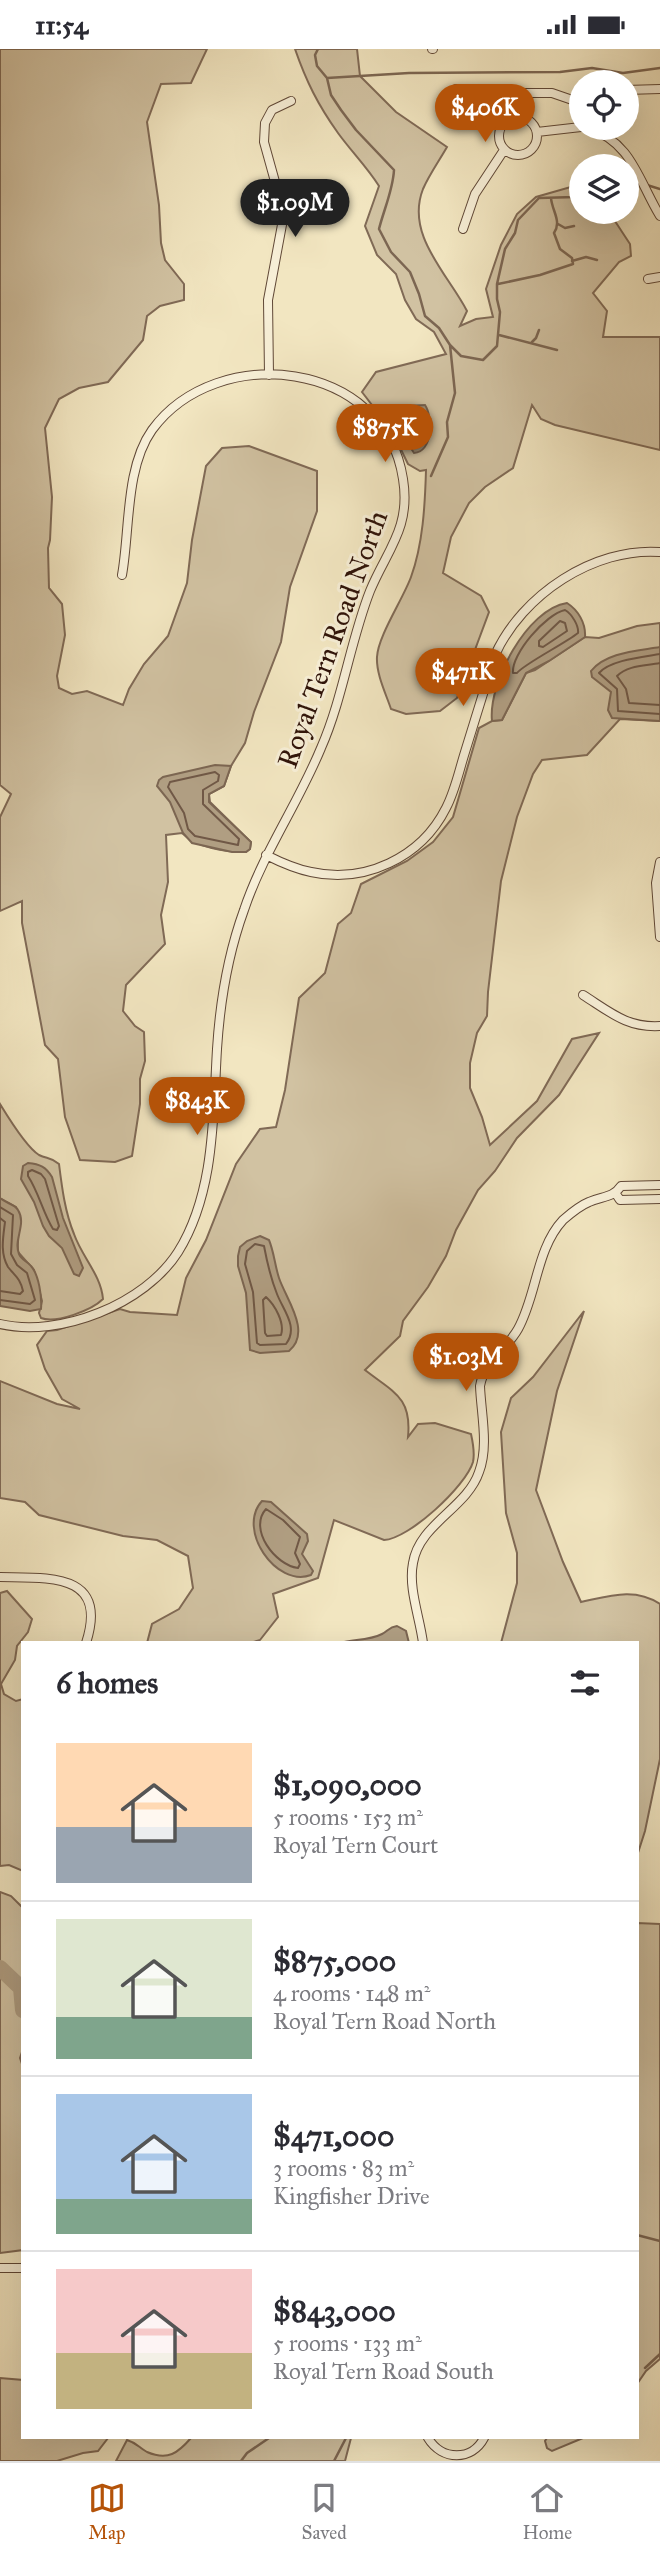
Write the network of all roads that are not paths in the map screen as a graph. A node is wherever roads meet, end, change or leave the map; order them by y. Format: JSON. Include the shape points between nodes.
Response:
{"nodes":[{"id":1,"x":456,"y":89,"type":"dead end"},
{"id":2,"x":660,"y":89,"type":"edge"},
{"id":3,"x":639,"y":90,"type":"edge"},
{"id":4,"x":513,"y":93,"type":"dead end"},
{"id":5,"x":569,"y":99,"type":"edge"},
{"id":6,"x":291,"y":101,"type":"dead end"},
{"id":7,"x":504,"y":123,"type":"junction"},
{"id":8,"x":569,"y":128,"type":"edge"},
{"id":9,"x":537,"y":132,"type":"junction"},
{"id":10,"x":613,"y":140,"type":"edge"},
{"id":11,"x":504,"y":150,"type":"junction"},
{"id":12,"x":660,"y":216,"type":"edge"},
{"id":13,"x":463,"y":229,"type":"dead end"},
{"id":14,"x":660,"y":277,"type":"edge"},
{"id":15,"x":648,"y":279,"type":"dead end"},
{"id":16,"x":269,"y":375,"type":"junction"},
{"id":17,"x":660,"y":552,"type":"edge"},
{"id":18,"x":122,"y":575,"type":"dead end"},
{"id":19,"x":266,"y":855,"type":"junction"},
{"id":20,"x":660,"y":862,"type":"edge"},
{"id":21,"x":660,"y":937,"type":"edge"},
{"id":22,"x":583,"y":995,"type":"dead end"},
{"id":23,"x":660,"y":1026,"type":"edge"},
{"id":24,"x":642,"y":1185,"type":"junction"},
{"id":25,"x":660,"y":1185,"type":"edge"},
{"id":26,"x":616,"y":1194,"type":"junction"},
{"id":27,"x":642,"y":1199,"type":"junction"},
{"id":28,"x":660,"y":1199,"type":"edge"},
{"id":29,"x":0,"y":1324,"type":"edge"},
{"id":30,"x":0,"y":1577,"type":"edge"},
{"id":31,"x":86,"y":1641,"type":"edge"},
{"id":32,"x":423,"y":1641,"type":"edge"},
{"id":33,"x":0,"y":2268,"type":"edge"},
{"id":34,"x":21,"y":2268,"type":"edge"},
{"id":35,"x":429,"y":2439,"type":"edge"},
{"id":36,"x":484,"y":2439,"type":"edge"},
{"id":37,"x":475,"y":2458,"type":"edge"}],
"edges":[{"from":1,"to":7,"type":"street"},
{"from":2,"to":3,"type":"street"},
{"from":4,"to":5,"type":"street","via":[[552,93]]},
{"from":6,"to":16,"type":"street","via":[[272,110],[265,123],[264,142],[284,214],[268,300]]},
{"from":7,"to":9,"type":"street","via":[[522,117]]},
{"from":7,"to":11,"type":"street","via":[[498,136]]},
{"from":8,"to":9,"type":"street"},
{"from":9,"to":11,"type":"street","via":[[530,152],[519,156]]},
{"from":10,"to":12,"type":"street","via":[[630,157]]},
{"from":11,"to":13,"type":"street","via":[[475,194]]},
{"from":14,"to":15,"type":"street"},
{"from":16,"to":18,"type":"street","name":"Royal Tern Road North","via":[[208,385],[175,405],[149,434],[133,479]]},
{"from":16,"to":19,"type":"street","name":"Royal Tern Road North","via":[[314,380],[361,404],[389,438],[401,466],[404,508],[399,533],[369,595],[331,723],[308,778]]},
{"from":17,"to":19,"type":"street","via":[[629,552],[599,560],[577,571],[519,616],[495,655],[451,797],[438,822],[416,847],[385,865],[347,875],[312,873]]},
{"from":19,"to":29,"type":"street","name":"Royal Tern Road North","via":[[242,913],[225,983],[213,1132],[201,1195],[186,1237],[166,1268],[139,1292],[103,1311],[54,1325]]},
{"from":20,"to":21,"type":"street","via":[[656,883]]},
{"from":22,"to":23,"type":"street","via":[[629,1023]]},
{"from":24,"to":25,"type":"street"},
{"from":24,"to":26,"type":"street","via":[[621,1186]]},
{"from":24,"to":27,"type":"street"},
{"from":26,"to":27,"type":"street","via":[[620,1201]]},
{"from":26,"to":32,"type":"street","via":[[585,1203],[556,1229],[516,1333],[481,1376],[484,1449],[479,1475],[425,1537],[413,1562]]},
{"from":27,"to":28,"type":"street"},
{"from":30,"to":31,"type":"street","via":[[58,1579],[76,1587],[91,1611]]},
{"from":33,"to":34,"type":"street"},
{"from":35,"to":37,"type":"street","via":[[444,2456]]},
{"from":36,"to":37,"type":"street"}]}
